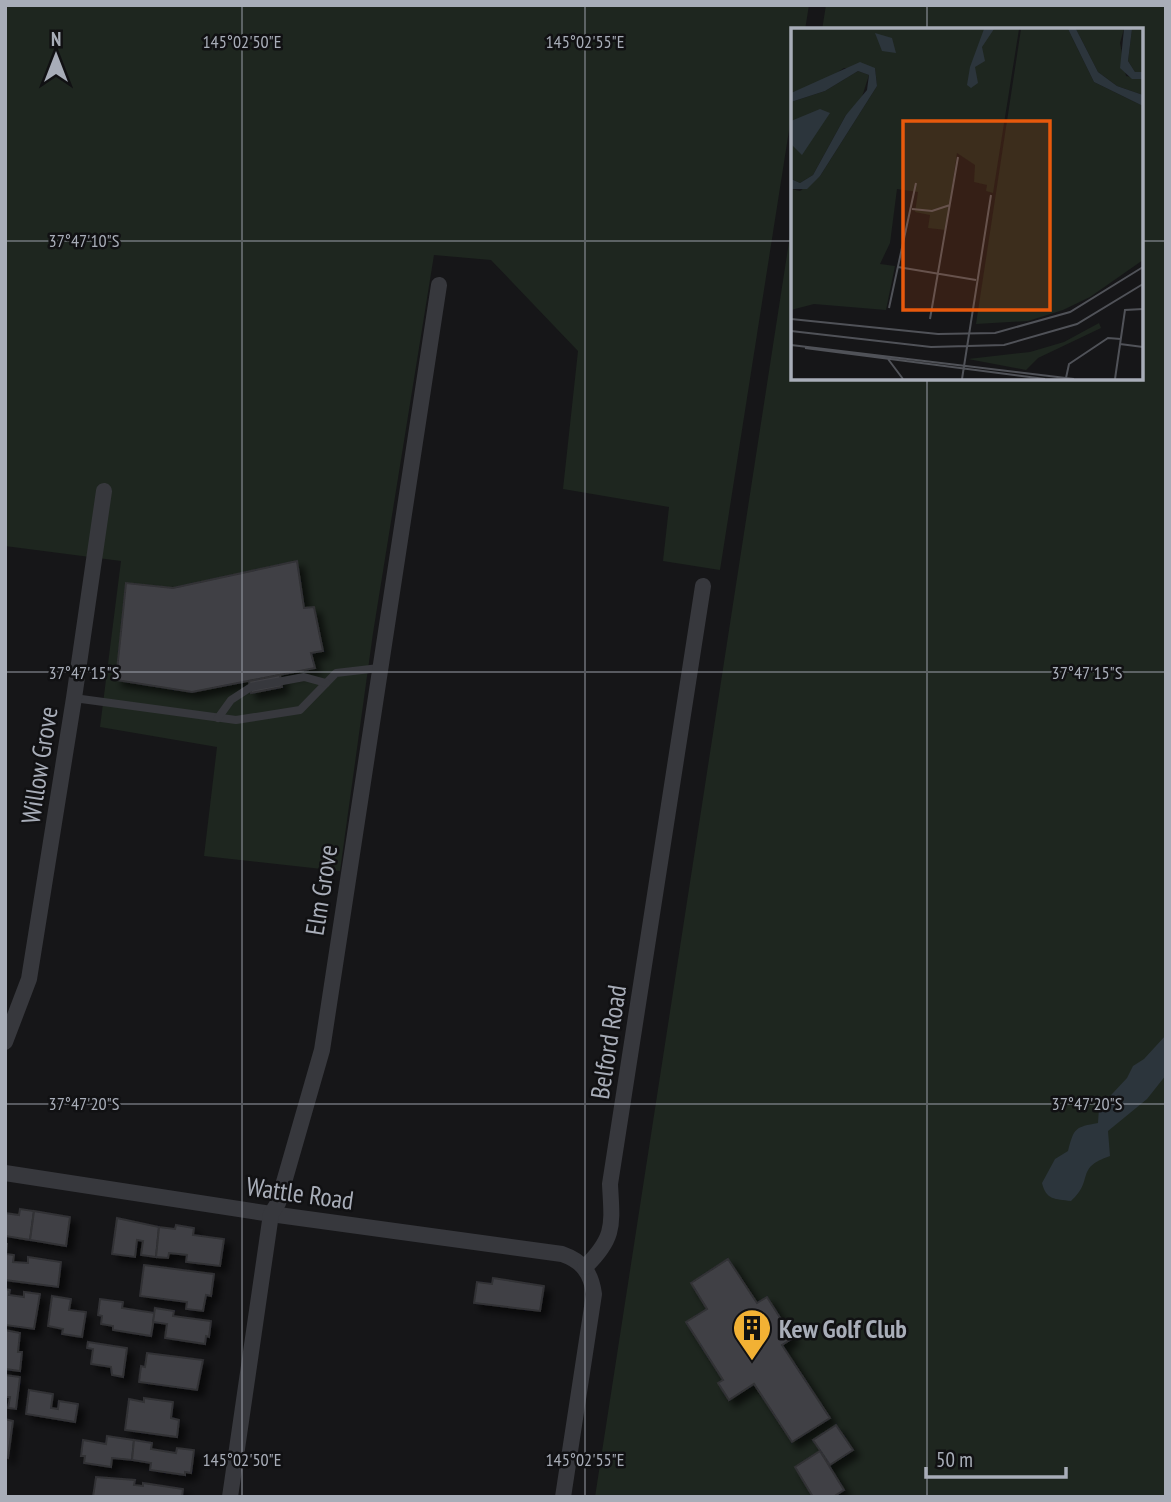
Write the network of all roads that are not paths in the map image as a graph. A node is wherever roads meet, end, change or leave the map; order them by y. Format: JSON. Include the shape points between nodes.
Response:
{"nodes":[{"id":1,"x":439,"y":285,"type":"dead end"},
{"id":2,"x":104,"y":491,"type":"dead end"},
{"id":3,"x":703,"y":586,"type":"dead end"},
{"id":4,"x":379,"y":668,"type":"junction"},
{"id":5,"x":326,"y":683,"type":"junction"},
{"id":6,"x":74,"y":698,"type":"junction"},
{"id":7,"x":218,"y":718,"type":"junction"},
{"id":8,"x":5,"y":1042,"type":"edge"},
{"id":9,"x":5,"y":1173,"type":"edge"},
{"id":10,"x":271,"y":1214,"type":"junction"},
{"id":11,"x":585,"y":1267,"type":"junction"},
{"id":12,"x":230,"y":1497,"type":"edge"},
{"id":13,"x":563,"y":1497,"type":"edge"}],
"edges":[{"from":1,"to":4,"type":"street","name":"Elm Grove"},
{"from":2,"to":6,"type":"street","name":"Willow Grove"},
{"from":3,"to":11,"type":"street","name":"Belford Road","via":[[610,1184],[610,1234]]},
{"from":4,"to":5,"type":"lane","via":[[336,673]]},
{"from":4,"to":10,"type":"street","name":"Elm Grove","via":[[322,1050]]},
{"from":5,"to":7,"type":"lane","via":[[300,710],[236,720]]},
{"from":5,"to":7,"type":"lane","via":[[304,677],[251,687],[231,700]]},
{"from":6,"to":7,"type":"lane"},
{"from":6,"to":8,"type":"street","name":"Willow Grove","via":[[29,979]]},
{"from":9,"to":10,"type":"street","name":"Wattle Road"},
{"from":10,"to":11,"type":"street","name":"Wattle Road","via":[[562,1254]]},
{"from":10,"to":12,"type":"street","name":"Elm Grove"},
{"from":11,"to":13,"type":"street","via":[[594,1294]]}]}
